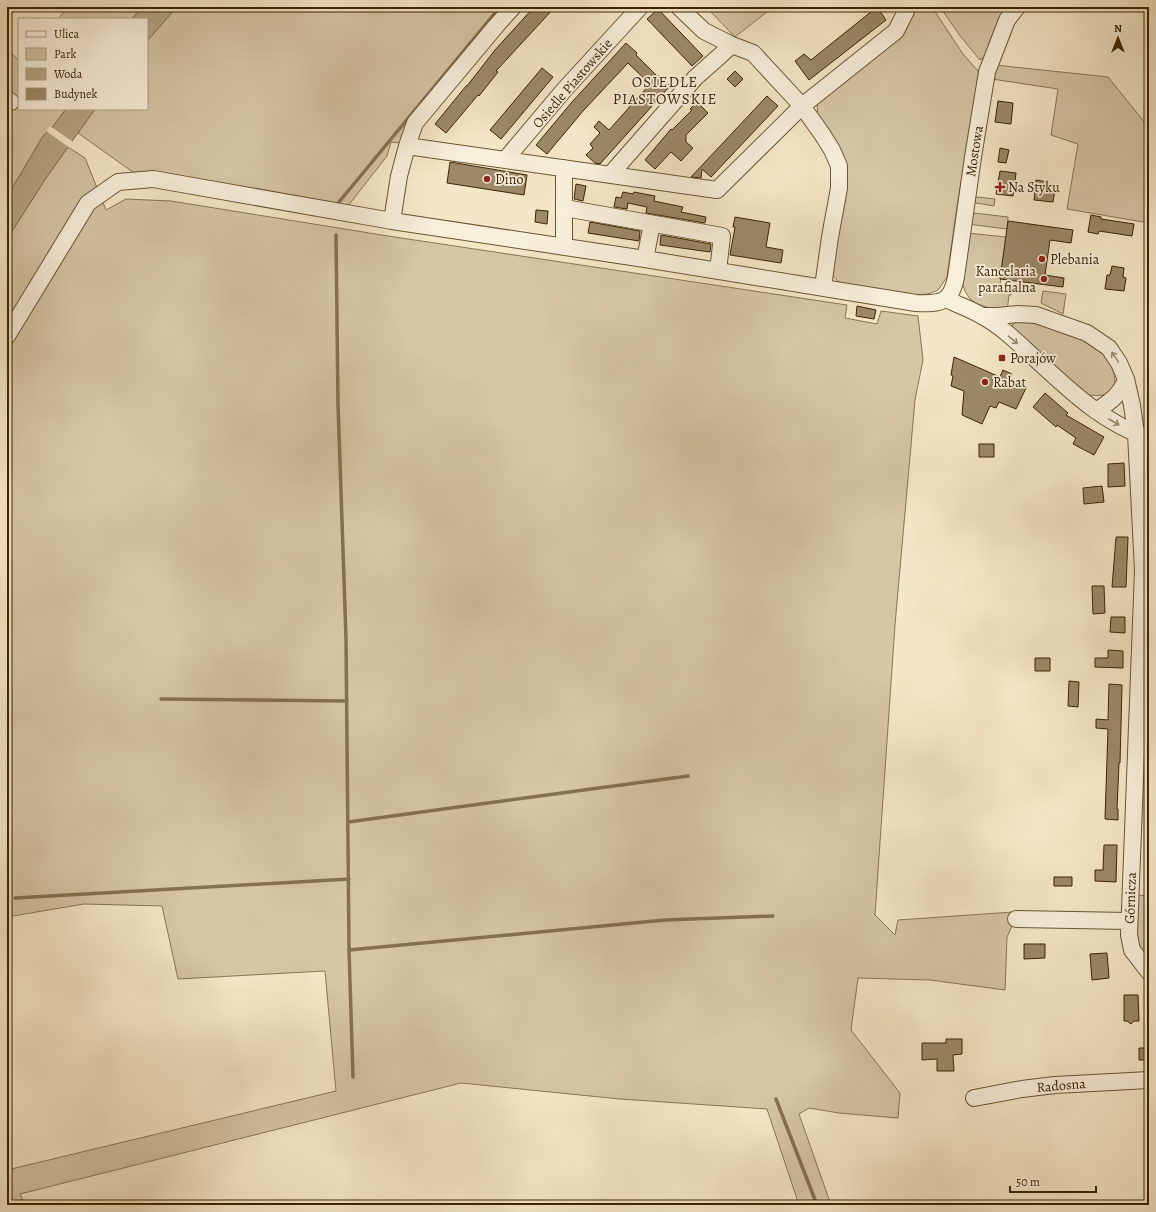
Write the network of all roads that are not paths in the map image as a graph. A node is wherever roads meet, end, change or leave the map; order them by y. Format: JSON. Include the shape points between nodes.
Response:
{"nodes":[{"id":1,"x":513,"y":7,"type":"edge"},
{"id":2,"x":640,"y":7,"type":"edge"},
{"id":3,"x":679,"y":7,"type":"edge"},
{"id":4,"x":908,"y":7,"type":"edge"},
{"id":5,"x":1017,"y":7,"type":"edge"},
{"id":6,"x":732,"y":45,"type":"junction"},
{"id":7,"x":802,"y":106,"type":"junction"},
{"id":8,"x":407,"y":146,"type":"junction"},
{"id":9,"x":505,"y":160,"type":"junction"},
{"id":10,"x":564,"y":168,"type":"junction"},
{"id":11,"x":610,"y":175,"type":"junction"},
{"id":12,"x":565,"y":208,"type":"junction"},
{"id":13,"x":392,"y":221,"type":"junction"},
{"id":14,"x":652,"y":224,"type":"junction"},
{"id":15,"x":564,"y":247,"type":"junction"},
{"id":16,"x":645,"y":259,"type":"junction"},
{"id":17,"x":718,"y":271,"type":"junction"},
{"id":18,"x":823,"y":287,"type":"junction"},
{"id":19,"x":946,"y":299,"type":"junction"},
{"id":20,"x":982,"y":316,"type":"junction"},
{"id":21,"x":7,"y":336,"type":"edge"},
{"id":22,"x":1126,"y":379,"type":"junction"},
{"id":23,"x":1096,"y":411,"type":"junction"},
{"id":24,"x":1142,"y":436,"type":"edge"},
{"id":25,"x":1143,"y":742,"type":"edge"},
{"id":26,"x":1016,"y":919,"type":"dead end"},
{"id":27,"x":1129,"y":921,"type":"junction"},
{"id":28,"x":1149,"y":972,"type":"edge"},
{"id":29,"x":1149,"y":1080,"type":"edge"},
{"id":30,"x":974,"y":1098,"type":"dead end"}],
"edges":[{"from":1,"to":8,"type":"street","via":[[415,123]]},
{"from":2,"to":9,"type":"street","name":"Osiedle Piastowskie","via":[[564,90]]},
{"from":3,"to":6,"type":"street","via":[[704,31]]},
{"from":4,"to":7,"type":"street","via":[[896,32]]},
{"from":5,"to":19,"type":"street","name":"Mostowa","via":[[1007,20],[988,72],[956,277],[952,294]]},
{"from":6,"to":7,"type":"street","via":[[753,53]]},
{"from":6,"to":11,"type":"street","via":[[695,78]]},
{"from":7,"to":11,"type":"street","via":[[718,190]]},
{"from":7,"to":18,"type":"street","via":[[832,150],[839,166],[839,188]]},
{"from":8,"to":9,"type":"street"},
{"from":8,"to":13,"type":"street","via":[[398,176]]},
{"from":9,"to":10,"type":"street"},
{"from":10,"to":11,"type":"street"},
{"from":10,"to":12,"type":"street"},
{"from":12,"to":14,"type":"street"},
{"from":12,"to":15,"type":"street"},
{"from":13,"to":15,"type":"street"},
{"from":13,"to":21,"type":"street","via":[[153,179],[118,182],[88,203]]},
{"from":14,"to":16,"type":"street"},
{"from":14,"to":17,"type":"street","via":[[722,236]]},
{"from":15,"to":16,"type":"street"},
{"from":16,"to":17,"type":"street"},
{"from":17,"to":18,"type":"street"},
{"from":18,"to":19,"type":"street","via":[[931,304]]},
{"from":19,"to":20,"type":"street"},
{"from":22,"to":20,"type":"street","name":"Górnicza","one_way":true,"via":[[1109,348],[1087,333],[1036,315]]},
{"from":20,"to":23,"type":"street","one_way":true,"via":[[1013,339]]},
{"from":22,"to":23,"type":"street","via":[[1118,395]]},
{"from":22,"to":24,"type":"street","name":"Górnicza"},
{"from":23,"to":24,"type":"street","one_way":true},
{"from":24,"to":25,"type":"street","name":"Górnicza","via":[[1143,570],[1138,669]]},
{"from":25,"to":27,"type":"street","name":"Górnicza"},
{"from":26,"to":27,"type":"street"},
{"from":27,"to":28,"type":"street","name":"Górnicza","via":[[1132,950]]},
{"from":29,"to":30,"type":"street","name":"Radosna","via":[[1055,1085]]}]}
